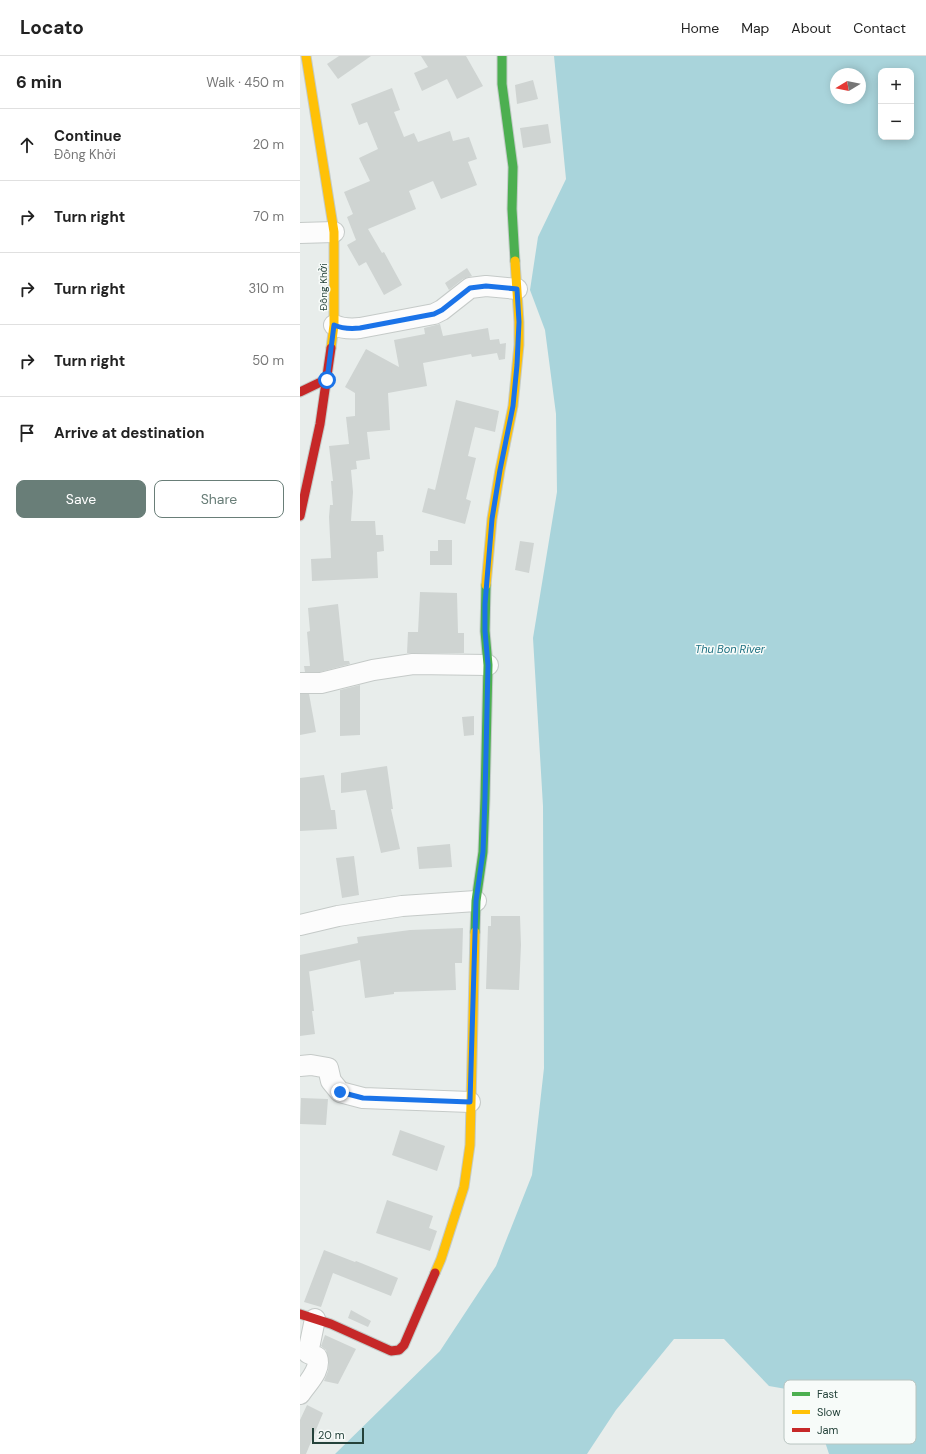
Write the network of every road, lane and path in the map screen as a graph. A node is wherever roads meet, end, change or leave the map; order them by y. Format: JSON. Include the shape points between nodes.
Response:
{"nodes":[{"id":1,"x":502,"y":56,"type":"edge"},
{"id":2,"x":310,"y":58,"type":"edge"},
{"id":3,"x":334,"y":232,"type":"junction"},
{"id":4,"x":300,"y":233,"type":"edge"},
{"id":5,"x":517,"y":289,"type":"junction"},
{"id":6,"x":334,"y":325,"type":"junction"},
{"id":7,"x":327,"y":380,"type":"junction"},
{"id":8,"x":300,"y":392,"type":"edge"},
{"id":9,"x":300,"y":516,"type":"edge"},
{"id":10,"x":488,"y":665,"type":"junction"},
{"id":11,"x":300,"y":682,"type":"edge"},
{"id":12,"x":476,"y":901,"type":"junction"},
{"id":13,"x":300,"y":925,"type":"edge"},
{"id":14,"x":300,"y":1066,"type":"edge"},
{"id":15,"x":470,"y":1102,"type":"junction"},
{"id":16,"x":308,"y":1316,"type":"edge"},
{"id":17,"x":300,"y":1394,"type":"edge"}],
"edges":[{"from":1,"to":5,"type":"street","via":[[502,84],[513,167],[512,209]]},
{"from":2,"to":3,"type":"street","name":"Đồng Khởi"},
{"from":3,"to":4,"type":"street"},
{"from":3,"to":6,"type":"street","name":"Đồng Khởi"},
{"from":5,"to":6,"type":"street","via":[[486,286],[470,288],[434,314],[360,328],[339,328]]},
{"from":5,"to":10,"type":"street","via":[[519,322],[513,406],[492,519],[485,604]]},
{"from":6,"to":7,"type":"street","name":"Đồng Khởi"},
{"from":7,"to":8,"type":"street"},
{"from":7,"to":9,"type":"street","name":"Đồng Khởi"},
{"from":10,"to":11,"type":"street","via":[[413,664],[321,682]]},
{"from":10,"to":12,"type":"street","via":[[483,852]]},
{"from":12,"to":13,"type":"street","via":[[402,906]]},
{"from":12,"to":15,"type":"street"},
{"from":14,"to":15,"type":"street","via":[[328,1068],[331,1080],[340,1092],[363,1098]]},
{"from":15,"to":16,"type":"street","via":[[470,1145],[464,1187],[441,1258],[404,1345],[399,1350],[391,1351]]},
{"from":16,"to":17,"type":"street","via":[[308,1353],[317,1357],[319,1362],[318,1368]]}]}
